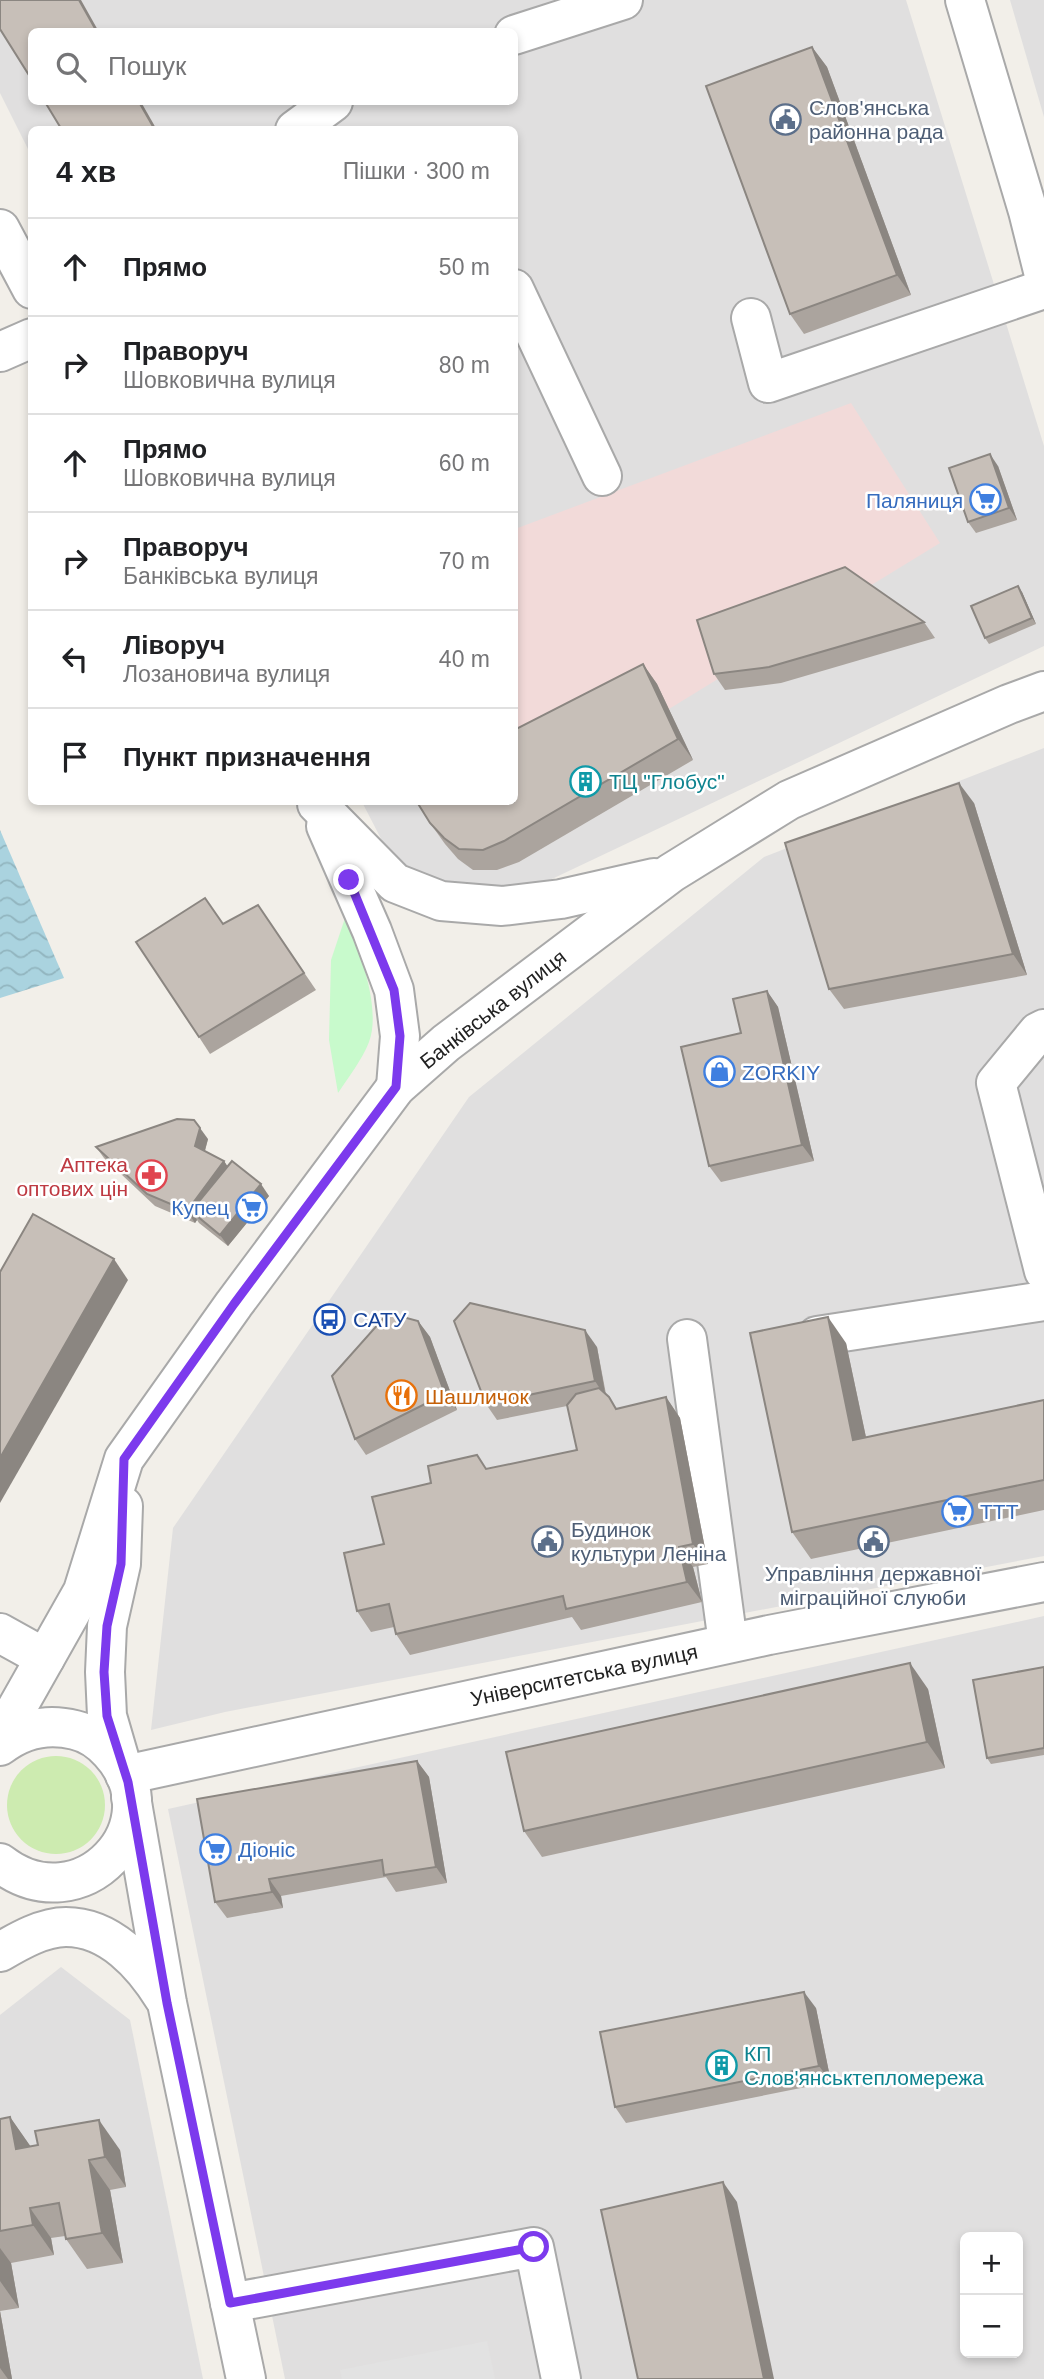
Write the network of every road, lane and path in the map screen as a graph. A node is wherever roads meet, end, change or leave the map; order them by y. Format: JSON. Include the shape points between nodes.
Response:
{"nodes":[{"id":1,"x":623,"y":0,"type":"edge"},
{"id":2,"x":965,"y":0,"type":"edge"},
{"id":3,"x":518,"y":33,"type":"edge"},
{"id":4,"x":329,"y":105,"type":"edge"},
{"id":5,"x":300,"y":126,"type":"edge"},
{"id":6,"x":0,"y":229,"type":"edge"},
{"id":7,"x":1044,"y":275,"type":"edge"},
{"id":8,"x":28,"y":282,"type":"edge"},
{"id":9,"x":1044,"y":289,"type":"edge"},
{"id":10,"x":518,"y":298,"type":"edge"},
{"id":11,"x":751,"y":318,"type":"dead end"},
{"id":12,"x":28,"y":340,"type":"edge"},
{"id":13,"x":0,"y":352,"type":"edge"},
{"id":14,"x":602,"y":477,"type":"dead end"},
{"id":15,"x":1044,"y":691,"type":"edge"},
{"id":16,"x":317,"y":805,"type":"edge"},
{"id":17,"x":318,"y":805,"type":"edge"},
{"id":18,"x":671,"y":873,"type":"junction"},
{"id":19,"x":1044,"y":1029,"type":"edge"},
{"id":20,"x":396,"y":1087,"type":"junction"},
{"id":21,"x":1044,"y":1270,"type":"edge"},
{"id":22,"x":1044,"y":1301,"type":"edge"},
{"id":23,"x":817,"y":1336,"type":"edge"},
{"id":24,"x":687,"y":1339,"type":"dead end"},
{"id":25,"x":124,"y":1459,"type":"junction"},
{"id":26,"x":1044,"y":1582,"type":"edge"},
{"id":27,"x":0,"y":1633,"type":"edge"},
{"id":28,"x":728,"y":1643,"type":"junction"},
{"id":29,"x":45,"y":1658,"type":"junction"},
{"id":30,"x":0,"y":1738,"type":"edge"},
{"id":31,"x":0,"y":1746,"type":"edge"},
{"id":32,"x":126,"y":1781,"type":"junction"},
{"id":33,"x":9,"y":1869,"type":"edge"},
{"id":34,"x":59,"y":1892,"type":"junction"},
{"id":35,"x":101,"y":1935,"type":"junction"},
{"id":36,"x":0,"y":1945,"type":"edge"},
{"id":37,"x":0,"y":1952,"type":"edge"},
{"id":38,"x":167,"y":2003,"type":"junction"},
{"id":39,"x":230,"y":2303,"type":"junction"},
{"id":40,"x":246,"y":2379,"type":"edge"},
{"id":41,"x":561,"y":2379,"type":"edge"}],
"edges":[{"from":1,"to":3,"type":"street"},
{"from":2,"to":7,"type":"street"},
{"from":4,"to":5,"type":"street"},
{"from":6,"to":8,"type":"street"},
{"from":9,"to":11,"type":"street","via":[[768,383]]},
{"from":10,"to":14,"type":"street"},
{"from":12,"to":13,"type":"street"},
{"from":15,"to":18,"type":"street","name":"Банківська вулиця","via":[[789,800]]},
{"from":16,"to":20,"type":"street","via":[[394,990],[400,1036]]},
{"from":17,"to":18,"type":"street","via":[[395,883],[441,901],[502,906],[561,899]]},
{"from":18,"to":20,"type":"street","name":"Банківська вулиця","via":[[446,1043]]},
{"from":19,"to":21,"type":"street","via":[[996,1083]]},
{"from":20,"to":25,"type":"street","name":"Банківська вулиця"},
{"from":22,"to":23,"type":"street"},
{"from":24,"to":28,"type":"street"},
{"from":25,"to":29,"type":"street","name":"Банківська вулиця","via":[[83,1591]]},
{"from":25,"to":32,"type":"street","via":[[121,1564],[107,1626],[104,1672],[107,1716]]},
{"from":26,"to":28,"type":"street","name":"Університетська вулиця"},
{"from":27,"to":29,"type":"street"},
{"from":28,"to":32,"type":"street","name":"Університетська вулиця"},
{"from":29,"to":30,"type":"street","name":"Банківська вулиця"},
{"from":31,"to":32,"type":"street","via":[[48,1726],[81,1731],[104,1745]]},
{"from":32,"to":34,"type":"street","via":[[129,1823],[118,1850],[95,1872]]},
{"from":32,"to":38,"type":"street"},
{"from":33,"to":34,"type":"street"},
{"from":34,"to":35,"type":"street"},
{"from":34,"to":36,"type":"street"},
{"from":35,"to":37,"type":"street","via":[[64,1927],[21,1940]]},
{"from":35,"to":38,"type":"street","via":[[135,1960]]},
{"from":38,"to":39,"type":"street"},
{"from":39,"to":40,"type":"street"},
{"from":39,"to":41,"type":"street","via":[[534,2247]]}]}
